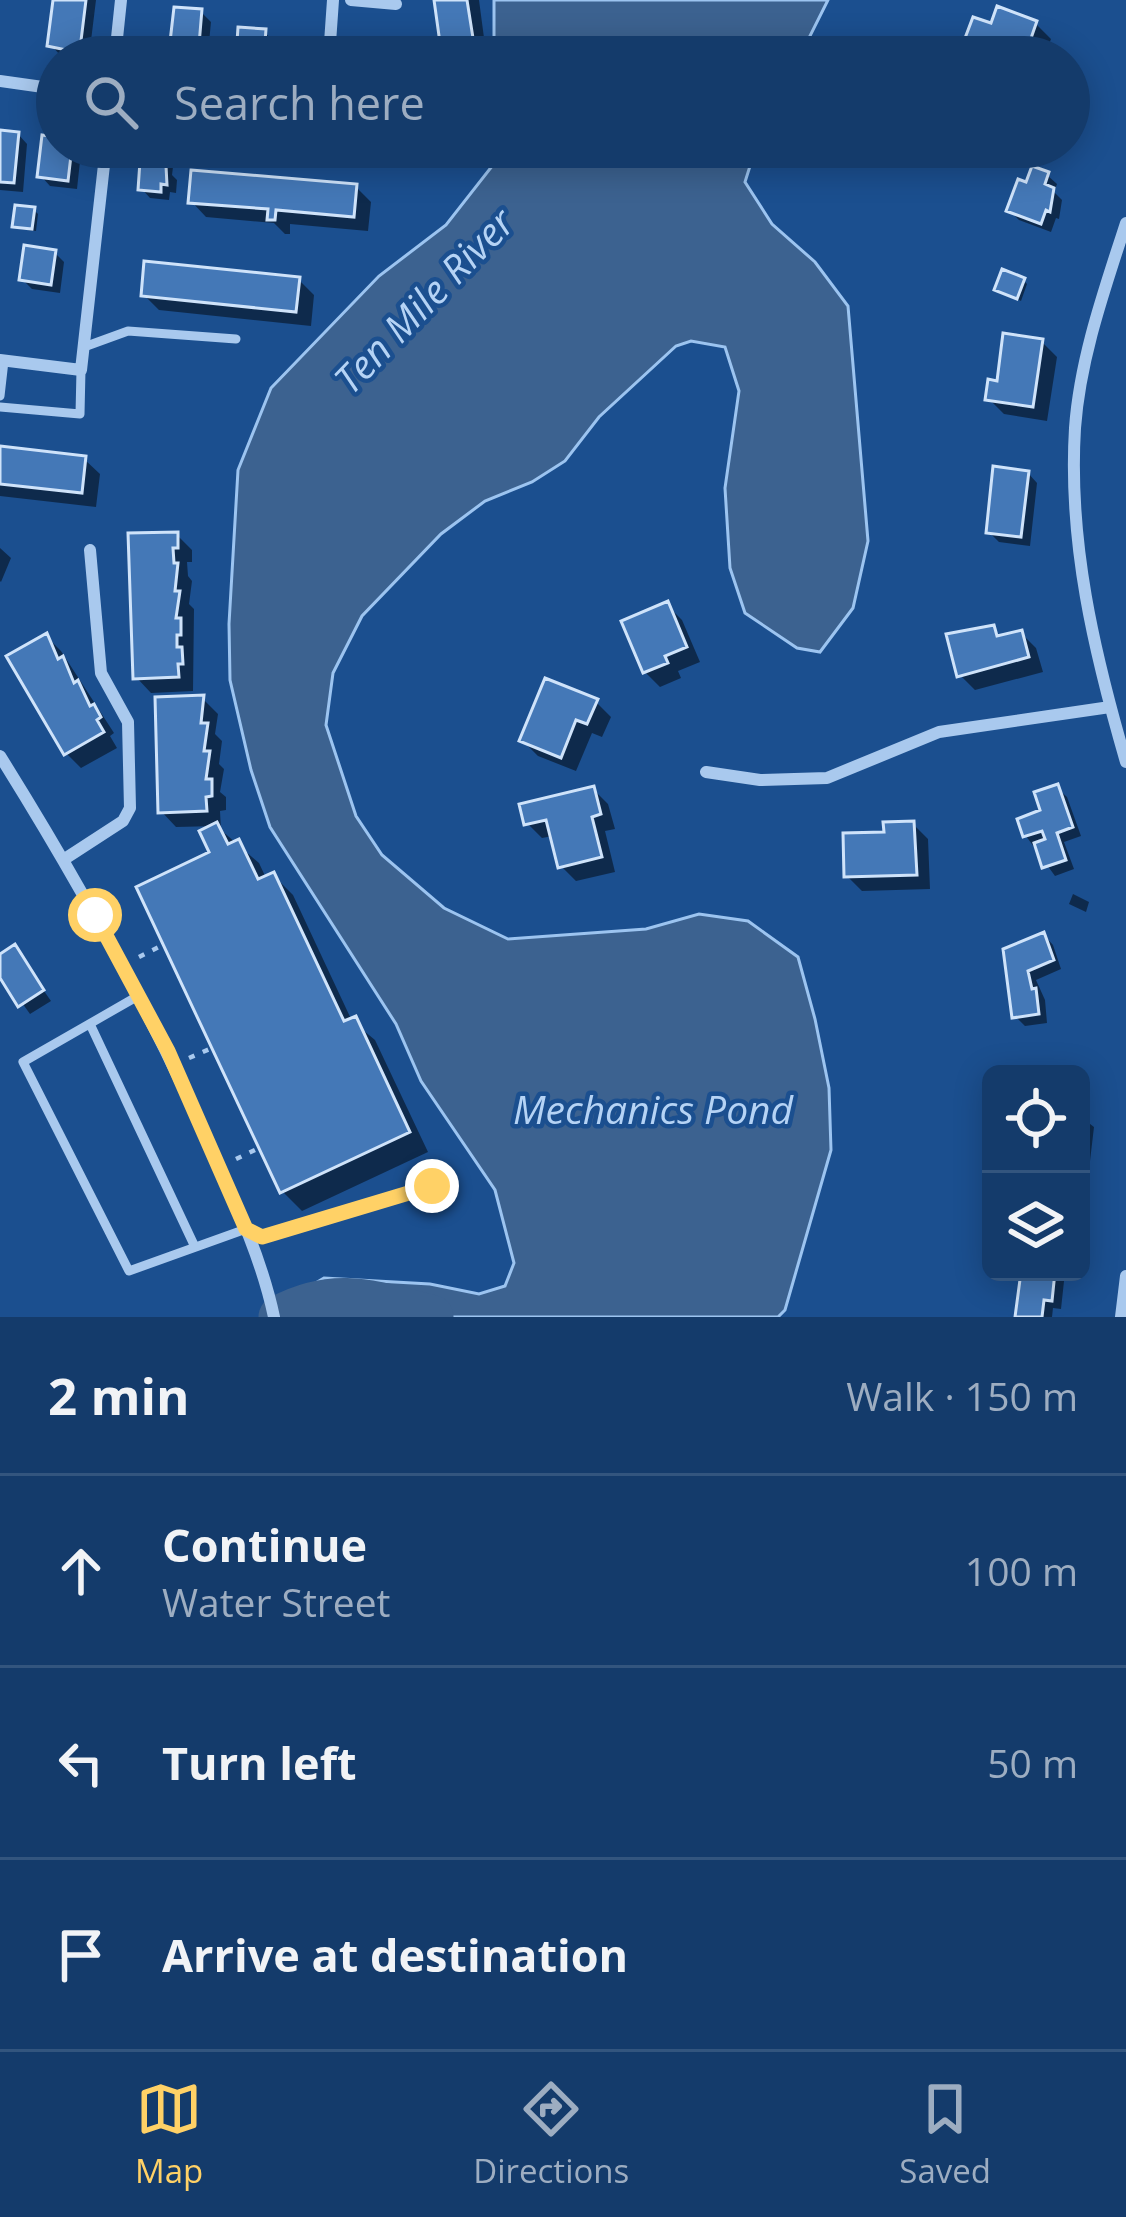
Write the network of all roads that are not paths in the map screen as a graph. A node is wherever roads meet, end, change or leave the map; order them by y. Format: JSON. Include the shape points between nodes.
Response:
{"nodes":[{"id":1,"x":121,"y":0,"type":"edge"},
{"id":2,"x":333,"y":0,"type":"edge"},
{"id":3,"x":351,"y":0,"type":"edge"},
{"id":4,"x":396,"y":4,"type":"dead end"},
{"id":5,"x":117,"y":36,"type":"edge"},
{"id":6,"x":330,"y":36,"type":"edge"},
{"id":7,"x":0,"y":81,"type":"edge"},
{"id":8,"x":36,"y":86,"type":"edge"},
{"id":9,"x":104,"y":168,"type":"edge"},
{"id":10,"x":1126,"y":223,"type":"edge"},
{"id":11,"x":236,"y":339,"type":"dead end"},
{"id":12,"x":84,"y":346,"type":"junction"},
{"id":13,"x":2,"y":360,"type":"edge"},
{"id":14,"x":81,"y":370,"type":"junction"},
{"id":15,"x":0,"y":396,"type":"edge"},
{"id":16,"x":0,"y":407,"type":"edge"},
{"id":17,"x":90,"y":550,"type":"dead end"},
{"id":18,"x":1110,"y":707,"type":"junction"},
{"id":19,"x":0,"y":756,"type":"edge"},
{"id":20,"x":1126,"y":762,"type":"edge"},
{"id":21,"x":706,"y":772,"type":"dead end"},
{"id":22,"x":63,"y":860,"type":"junction"},
{"id":23,"x":139,"y":996,"type":"junction"},
{"id":24,"x":90,"y":1024,"type":"junction"},
{"id":25,"x":432,"y":1186,"type":"dead end"},
{"id":26,"x":246,"y":1229,"type":"junction"},
{"id":27,"x":195,"y":1247,"type":"junction"},
{"id":28,"x":1126,"y":1276,"type":"edge"},
{"id":29,"x":274,"y":1317,"type":"edge"},
{"id":30,"x":1120,"y":1317,"type":"edge"}],
"edges":[{"from":1,"to":5,"type":"street"},
{"from":2,"to":6,"type":"street"},
{"from":3,"to":4,"type":"street"},
{"from":7,"to":8,"type":"street"},
{"from":9,"to":12,"type":"street"},
{"from":10,"to":18,"type":"street","via":[[1075,424],[1074,522]]},
{"from":11,"to":12,"type":"lane","via":[[128,331]]},
{"from":12,"to":14,"type":"street"},
{"from":13,"to":14,"type":"street"},
{"from":13,"to":15,"type":"lane"},
{"from":14,"to":16,"type":"lane","via":[[80,414]]},
{"from":17,"to":22,"type":"street","via":[[101,673],[128,722],[130,808]]},
{"from":18,"to":20,"type":"street"},
{"from":18,"to":21,"type":"street","via":[[939,732],[827,778]]},
{"from":19,"to":22,"type":"street"},
{"from":22,"to":23,"type":"street"},
{"from":23,"to":24,"type":"lane"},
{"from":23,"to":26,"type":"street"},
{"from":24,"to":27,"type":"lane"},
{"from":24,"to":27,"type":"lane","via":[[23,1062],[129,1271]]},
{"from":25,"to":26,"type":"lane","via":[[262,1237]]},
{"from":26,"to":27,"type":"lane"},
{"from":26,"to":29,"type":"street"},
{"from":28,"to":30,"type":"street"}]}
